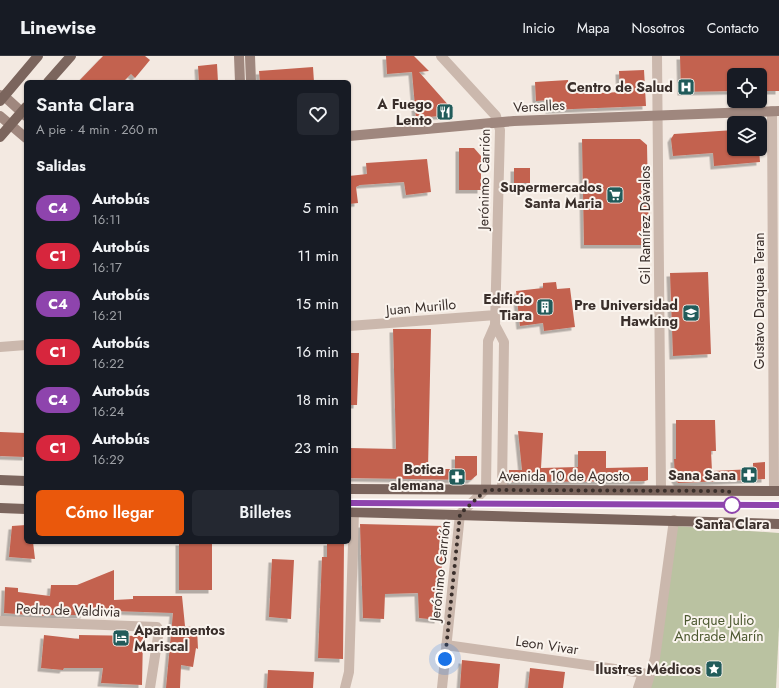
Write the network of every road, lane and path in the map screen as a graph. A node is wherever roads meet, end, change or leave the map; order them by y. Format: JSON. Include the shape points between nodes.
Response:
{"nodes":[{"id":1,"x":38,"y":56,"type":"edge"},
{"id":2,"x":71,"y":56,"type":"edge"},
{"id":3,"x":239,"y":56,"type":"edge"},
{"id":4,"x":250,"y":56,"type":"edge"},
{"id":5,"x":441,"y":56,"type":"edge"},
{"id":6,"x":658,"y":56,"type":"edge"},
{"id":7,"x":50,"y":80,"type":"edge"},
{"id":8,"x":240,"y":80,"type":"edge"},
{"id":9,"x":251,"y":80,"type":"edge"},
{"id":10,"x":1,"y":97,"type":"edge"},
{"id":11,"x":775,"y":111,"type":"edge"},
{"id":12,"x":24,"y":112,"type":"edge"},
{"id":13,"x":658,"y":115,"type":"junction"},
{"id":14,"x":0,"y":116,"type":"edge"},
{"id":15,"x":499,"y":123,"type":"junction"},
{"id":16,"x":10,"y":125,"type":"junction"},
{"id":17,"x":24,"y":136,"type":"edge"},
{"id":18,"x":351,"y":136,"type":"edge"},
{"id":19,"x":0,"y":137,"type":"edge"},
{"id":20,"x":496,"y":314,"type":"junction"},
{"id":21,"x":495,"y":325,"type":"junction"},
{"id":22,"x":351,"y":326,"type":"edge"},
{"id":23,"x":24,"y":345,"type":"edge"},
{"id":24,"x":0,"y":347,"type":"edge"},
{"id":25,"x":0,"y":480,"type":"edge"},
{"id":26,"x":24,"y":481,"type":"edge"},
{"id":27,"x":351,"y":489,"type":"edge"},
{"id":28,"x":486,"y":490,"type":"junction"},
{"id":29,"x":502,"y":490,"type":"junction"},
{"id":30,"x":661,"y":490,"type":"junction"},
{"id":31,"x":776,"y":491,"type":"edge"},
{"id":32,"x":24,"y":509,"type":"edge"},
{"id":33,"x":0,"y":510,"type":"edge"},
{"id":34,"x":351,"y":512,"type":"edge"},
{"id":35,"x":460,"y":514,"type":"junction"},
{"id":36,"x":674,"y":520,"type":"junction"},
{"id":37,"x":779,"y":524,"type":"edge"},
{"id":38,"x":351,"y":544,"type":"edge"},
{"id":39,"x":0,"y":621,"type":"edge"},
{"id":40,"x":446,"y":645,"type":"junction"},
{"id":41,"x":150,"y":688,"type":"edge"},
{"id":42,"x":344,"y":688,"type":"edge"},
{"id":43,"x":442,"y":688,"type":"edge"},
{"id":44,"x":638,"y":688,"type":"edge"},
{"id":45,"x":646,"y":688,"type":"edge"}],
"edges":[{"from":1,"to":10,"type":"main road"},
{"from":2,"to":7,"type":"main road"},
{"from":3,"to":8,"type":"street"},
{"from":4,"to":9,"type":"street"},
{"from":5,"to":15,"type":"street","name":"Jerónimo Carrión","via":[[496,116]]},
{"from":6,"to":13,"type":"street","name":"Gil Ramírez Dávalos"},
{"from":10,"to":12,"type":"street"},
{"from":11,"to":13,"type":"street","name":"Versalles"},
{"from":11,"to":31,"type":"street","name":"Gustavo Darquea Teran"},
{"from":12,"to":16,"type":"main road"},
{"from":13,"to":15,"type":"street","name":"Versalles"},
{"from":13,"to":30,"type":"street","name":"Gil Ramírez Dávalos"},
{"from":14,"to":16,"type":"street"},
{"from":15,"to":18,"type":"street","name":"Versalles"},
{"from":15,"to":20,"type":"street","name":"Jerónimo Carrión"},
{"from":16,"to":17,"type":"street"},
{"from":16,"to":19,"type":"main road"},
{"from":20,"to":21,"type":"street","name":"Jerónimo Carrión"},
{"from":20,"to":22,"type":"street","name":"Juan Murillo"},
{"from":21,"to":28,"type":"street","name":"Jerónimo Carrión","via":[[488,341]]},
{"from":21,"to":29,"type":"street","via":[[504,342]]},
{"from":23,"to":24,"type":"street"},
{"from":25,"to":26,"type":"main road"},
{"from":27,"to":28,"type":"main road","name":"Avenida 10 de Agosto"},
{"from":28,"to":29,"type":"main road","name":"Avenida 10 de Agosto"},
{"from":28,"to":35,"type":"street","name":"Jerónimo Carrión"},
{"from":29,"to":30,"type":"main road","name":"Avenida 10 de Agosto"},
{"from":30,"to":31,"type":"main road","name":"Avenida 10 de Agosto"},
{"from":32,"to":33,"type":"main road"},
{"from":34,"to":35,"type":"main road"},
{"from":35,"to":36,"type":"main road"},
{"from":35,"to":40,"type":"street","name":"Jerónimo Carrión"},
{"from":36,"to":37,"type":"main road"},
{"from":36,"to":45,"type":"street","via":[[655,658]]},
{"from":38,"to":42,"type":"street","via":[[349,672]]},
{"from":39,"to":41,"type":"street","name":"Pedro de Valdivia","via":[[158,628]]},
{"from":40,"to":43,"type":"street","name":"Jerónimo Carrión"},
{"from":40,"to":44,"type":"street","name":"Leon Vivar","via":[[643,673]]}]}
